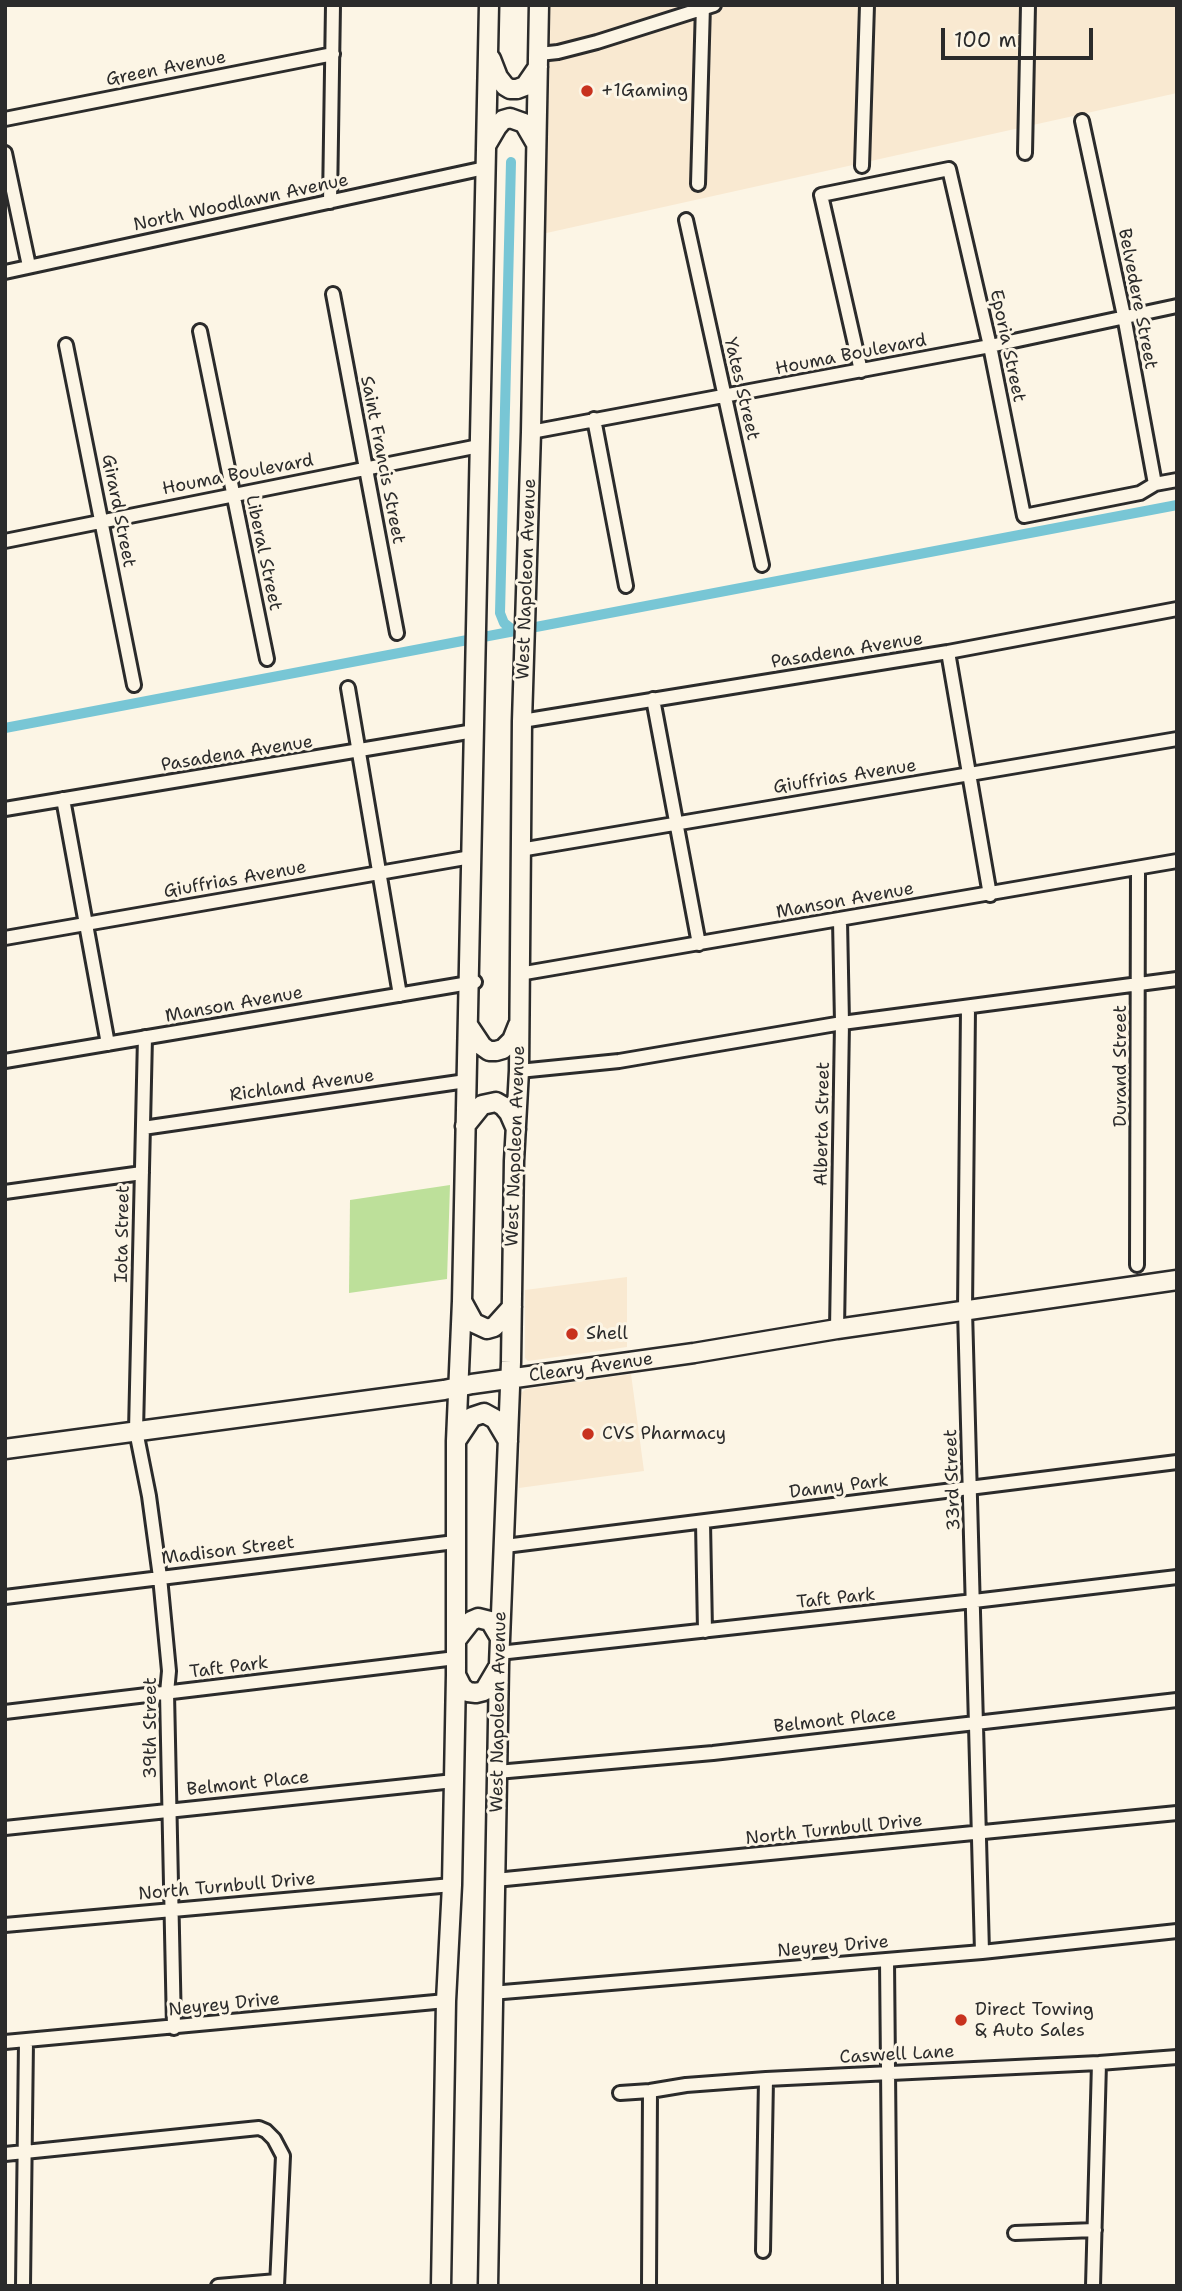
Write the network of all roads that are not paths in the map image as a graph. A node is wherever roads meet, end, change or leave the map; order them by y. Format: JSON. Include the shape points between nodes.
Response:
{"nodes":[{"id":1,"x":333,"y":5,"type":"edge"},
{"id":2,"x":489,"y":5,"type":"edge"},
{"id":3,"x":539,"y":5,"type":"edge"},
{"id":4,"x":867,"y":5,"type":"edge"},
{"id":5,"x":1028,"y":5,"type":"edge"},
{"id":6,"x":706,"y":7,"type":"edge"},
{"id":7,"x":488,"y":52,"type":"junction"},
{"id":8,"x":333,"y":54,"type":"junction"},
{"id":9,"x":539,"y":60,"type":"junction"},
{"id":10,"x":5,"y":119,"type":"edge"},
{"id":11,"x":1082,"y":121,"type":"dead end"},
{"id":12,"x":536,"y":145,"type":"junction"},
{"id":13,"x":486,"y":146,"type":"junction"},
{"id":14,"x":5,"y":153,"type":"edge"},
{"id":15,"x":1025,"y":153,"type":"dead end"},
{"id":16,"x":862,"y":166,"type":"dead end"},
{"id":17,"x":485,"y":168,"type":"junction"},
{"id":18,"x":698,"y":184,"type":"dead end"},
{"id":19,"x":330,"y":202,"type":"junction"},
{"id":20,"x":686,"y":220,"type":"dead end"},
{"id":21,"x":29,"y":266,"type":"junction"},
{"id":22,"x":5,"y":272,"type":"edge"},
{"id":23,"x":333,"y":295,"type":"dead end"},
{"id":24,"x":1177,"y":306,"type":"edge"},
{"id":25,"x":1124,"y":316,"type":"junction"},
{"id":26,"x":200,"y":331,"type":"dead end"},
{"id":27,"x":66,"y":345,"type":"dead end"},
{"id":28,"x":990,"y":346,"type":"junction"},
{"id":29,"x":861,"y":370,"type":"junction"},
{"id":30,"x":724,"y":397,"type":"junction"},
{"id":31,"x":594,"y":419,"type":"junction"},
{"id":32,"x":531,"y":432,"type":"junction"},
{"id":33,"x":479,"y":446,"type":"junction"},
{"id":34,"x":366,"y":468,"type":"junction"},
{"id":35,"x":1177,"y":480,"type":"edge"},
{"id":36,"x":1155,"y":484,"type":"junction"},
{"id":37,"x":233,"y":494,"type":"junction"},
{"id":38,"x":102,"y":520,"type":"junction"},
{"id":39,"x":5,"y":541,"type":"edge"},
{"id":40,"x":762,"y":565,"type":"dead end"},
{"id":41,"x":625,"y":586,"type":"dead end"},
{"id":42,"x":1177,"y":610,"type":"edge"},
{"id":43,"x":397,"y":633,"type":"dead end"},
{"id":44,"x":948,"y":652,"type":"junction"},
{"id":45,"x":267,"y":659,"type":"dead end"},
{"id":46,"x":134,"y":685,"type":"dead end"},
{"id":47,"x":348,"y":688,"type":"dead end"},
{"id":48,"x":653,"y":699,"type":"junction"},
{"id":49,"x":522,"y":721,"type":"junction"},
{"id":50,"x":474,"y":732,"type":"junction"},
{"id":51,"x":1177,"y":739,"type":"edge"},
{"id":52,"x":359,"y":752,"type":"junction"},
{"id":53,"x":969,"y":774,"type":"junction"},
{"id":54,"x":63,"y":799,"type":"junction"},
{"id":55,"x":5,"y":809,"type":"edge"},
{"id":56,"x":676,"y":822,"type":"junction"},
{"id":57,"x":520,"y":850,"type":"junction"},
{"id":58,"x":471,"y":857,"type":"junction"},
{"id":59,"x":1177,"y":861,"type":"edge"},
{"id":60,"x":1138,"y":868,"type":"junction"},
{"id":61,"x":379,"y":873,"type":"junction"},
{"id":62,"x":990,"y":895,"type":"junction"},
{"id":63,"x":841,"y":920,"type":"junction"},
{"id":64,"x":86,"y":924,"type":"junction"},
{"id":65,"x":5,"y":938,"type":"edge"},
{"id":66,"x":699,"y":944,"type":"junction"},
{"id":67,"x":519,"y":974,"type":"junction"},
{"id":68,"x":1177,"y":979,"type":"edge"},
{"id":69,"x":472,"y":982,"type":"junction"},
{"id":70,"x":1139,"y":985,"type":"junction"},
{"id":71,"x":400,"y":995,"type":"junction"},
{"id":72,"x":968,"y":1008,"type":"junction"},
{"id":73,"x":519,"y":1022,"type":"junction"},
{"id":74,"x":842,"y":1023,"type":"junction"},
{"id":75,"x":468,"y":1025,"type":"junction"},
{"id":76,"x":145,"y":1037,"type":"junction"},
{"id":77,"x":108,"y":1044,"type":"junction"},
{"id":78,"x":5,"y":1061,"type":"edge"},
{"id":79,"x":519,"y":1071,"type":"junction"},
{"id":80,"x":466,"y":1081,"type":"junction"},
{"id":81,"x":465,"y":1126,"type":"junction"},
{"id":82,"x":143,"y":1128,"type":"junction"},
{"id":83,"x":516,"y":1129,"type":"junction"},
{"id":84,"x":142,"y":1173,"type":"junction"},
{"id":85,"x":5,"y":1192,"type":"edge"},
{"id":86,"x":1137,"y":1265,"type":"dead end"},
{"id":87,"x":1177,"y":1280,"type":"edge"},
{"id":88,"x":462,"y":1301,"type":"junction"},
{"id":89,"x":512,"y":1307,"type":"junction"},
{"id":90,"x":965,"y":1310,"type":"junction"},
{"id":91,"x":837,"y":1329,"type":"junction"},
{"id":92,"x":510,"y":1379,"type":"junction"},
{"id":93,"x":457,"y":1387,"type":"junction"},
{"id":94,"x":136,"y":1431,"type":"junction"},
{"id":95,"x":456,"y":1441,"type":"junction"},
{"id":96,"x":508,"y":1441,"type":"junction"},
{"id":97,"x":5,"y":1449,"type":"edge"},
{"id":98,"x":1177,"y":1462,"type":"edge"},
{"id":99,"x":971,"y":1488,"type":"junction"},
{"id":100,"x":703,"y":1522,"type":"junction"},
{"id":101,"x":455,"y":1542,"type":"junction"},
{"id":102,"x":505,"y":1546,"type":"junction"},
{"id":103,"x":160,"y":1577,"type":"junction"},
{"id":104,"x":1177,"y":1577,"type":"edge"},
{"id":105,"x":5,"y":1597,"type":"edge"},
{"id":106,"x":974,"y":1601,"type":"junction"},
{"id":107,"x":705,"y":1631,"type":"junction"},
{"id":108,"x":457,"y":1639,"type":"junction"},
{"id":109,"x":499,"y":1652,"type":"junction"},
{"id":110,"x":456,"y":1666,"type":"junction"},
{"id":111,"x":167,"y":1693,"type":"junction"},
{"id":112,"x":1177,"y":1700,"type":"edge"},
{"id":113,"x":5,"y":1712,"type":"edge"},
{"id":114,"x":976,"y":1723,"type":"junction"},
{"id":115,"x":497,"y":1772,"type":"junction"},
{"id":116,"x":454,"y":1781,"type":"junction"},
{"id":117,"x":169,"y":1810,"type":"junction"},
{"id":118,"x":1177,"y":1814,"type":"edge"},
{"id":119,"x":5,"y":1828,"type":"edge"},
{"id":120,"x":979,"y":1833,"type":"junction"},
{"id":121,"x":495,"y":1880,"type":"junction"},
{"id":122,"x":452,"y":1885,"type":"junction"},
{"id":123,"x":171,"y":1910,"type":"junction"},
{"id":124,"x":5,"y":1925,"type":"edge"},
{"id":125,"x":1177,"y":1931,"type":"edge"},
{"id":126,"x":982,"y":1952,"type":"junction"},
{"id":127,"x":887,"y":1960,"type":"junction"},
{"id":128,"x":491,"y":1993,"type":"junction"},
{"id":129,"x":446,"y":2001,"type":"junction"},
{"id":130,"x":174,"y":2028,"type":"junction"},
{"id":131,"x":26,"y":2041,"type":"junction"},
{"id":132,"x":5,"y":2042,"type":"edge"},
{"id":133,"x":1177,"y":2057,"type":"edge"},
{"id":134,"x":1099,"y":2063,"type":"junction"},
{"id":135,"x":888,"y":2072,"type":"junction"},
{"id":136,"x":766,"y":2079,"type":"junction"},
{"id":137,"x":650,"y":2091,"type":"junction"},
{"id":138,"x":620,"y":2093,"type":"dead end"},
{"id":139,"x":23,"y":2152,"type":"junction"},
{"id":140,"x":5,"y":2154,"type":"edge"},
{"id":141,"x":1094,"y":2230,"type":"junction"},
{"id":142,"x":1014,"y":2233,"type":"dead end"},
{"id":143,"x":763,"y":2251,"type":"dead end"},
{"id":144,"x":277,"y":2283,"type":"edge"},
{"id":145,"x":23,"y":2286,"type":"edge"},
{"id":146,"x":218,"y":2286,"type":"edge"},
{"id":147,"x":442,"y":2286,"type":"edge"},
{"id":148,"x":488,"y":2286,"type":"edge"},
{"id":149,"x":649,"y":2286,"type":"edge"},
{"id":150,"x":890,"y":2286,"type":"edge"},
{"id":151,"x":1093,"y":2286,"type":"edge"}],
"edges":[{"from":1,"to":8,"type":"street"},
{"from":2,"to":7,"type":"main road"},
{"from":3,"to":9,"type":"main road","name":"West Napoleon Avenue"},
{"from":4,"to":16,"type":"street"},
{"from":5,"to":15,"type":"street"},
{"from":6,"to":9,"type":"street"},
{"from":6,"to":18,"type":"street"},
{"from":7,"to":9,"type":"main road","via":[[498,77],[510,89],[525,86]]},
{"from":7,"to":13,"type":"main road"},
{"from":8,"to":10,"type":"street","name":"Green Avenue"},
{"from":8,"to":19,"type":"street"},
{"from":9,"to":12,"type":"main road","name":"West Napoleon Avenue"},
{"from":11,"to":25,"type":"street","name":"Belvedere Street"},
{"from":12,"to":13,"type":"main road","via":[[524,123],[510,118],[496,127]]},
{"from":12,"to":32,"type":"main road","name":"West Napoleon Avenue"},
{"from":13,"to":17,"type":"main road"},
{"from":14,"to":21,"type":"street"},
{"from":17,"to":19,"type":"street","name":"North Woodlawn Avenue"},
{"from":17,"to":33,"type":"main road"},
{"from":19,"to":21,"type":"street","name":"North Woodlawn Avenue"},
{"from":20,"to":30,"type":"street","name":"Yates Street"},
{"from":21,"to":22,"type":"street","name":"North Woodlawn Avenue"},
{"from":23,"to":34,"type":"street","name":"Saint Francis Street"},
{"from":24,"to":25,"type":"street","name":"Houma Boulevard"},
{"from":25,"to":28,"type":"street","name":"Houma Boulevard"},
{"from":25,"to":36,"type":"street","name":"Belvedere Street"},
{"from":26,"to":37,"type":"street","name":"Liberal Street"},
{"from":27,"to":38,"type":"street","name":"Girard Street"},
{"from":28,"to":29,"type":"street","name":"Houma Boulevard"},
{"from":28,"to":29,"type":"street","name":"Eporia Street","via":[[949,169],[821,195]]},
{"from":28,"to":36,"type":"street","name":"Eporia Street","via":[[1024,516],[1140,493]]},
{"from":29,"to":30,"type":"street","name":"Houma Boulevard"},
{"from":30,"to":31,"type":"street","name":"Houma Boulevard"},
{"from":30,"to":40,"type":"street","name":"Yates Street"},
{"from":31,"to":32,"type":"street","name":"Houma Boulevard"},
{"from":31,"to":41,"type":"street"},
{"from":32,"to":49,"type":"main road","name":"West Napoleon Avenue"},
{"from":33,"to":34,"type":"street","name":"Houma Boulevard"},
{"from":33,"to":50,"type":"main road"},
{"from":34,"to":37,"type":"street","name":"Houma Boulevard"},
{"from":34,"to":43,"type":"street","name":"Saint Francis Street"},
{"from":35,"to":36,"type":"street"},
{"from":37,"to":38,"type":"street","name":"Houma Boulevard"},
{"from":37,"to":45,"type":"street","name":"Liberal Street"},
{"from":38,"to":39,"type":"street","name":"Houma Boulevard"},
{"from":38,"to":46,"type":"street","name":"Girard Street"},
{"from":42,"to":44,"type":"street","name":"Pasadena Avenue"},
{"from":44,"to":48,"type":"street","name":"Pasadena Avenue"},
{"from":44,"to":53,"type":"street"},
{"from":47,"to":52,"type":"street"},
{"from":48,"to":49,"type":"street","name":"Pasadena Avenue"},
{"from":48,"to":56,"type":"street"},
{"from":49,"to":57,"type":"main road","name":"West Napoleon Avenue"},
{"from":50,"to":52,"type":"street","name":"Pasadena Avenue"},
{"from":50,"to":58,"type":"main road"},
{"from":51,"to":53,"type":"street","name":"Giuffrias Avenue"},
{"from":52,"to":54,"type":"street","name":"Pasadena Avenue"},
{"from":52,"to":61,"type":"street"},
{"from":53,"to":56,"type":"street","name":"Giuffrias Avenue"},
{"from":53,"to":62,"type":"street"},
{"from":54,"to":55,"type":"street","name":"Pasadena Avenue"},
{"from":54,"to":64,"type":"street"},
{"from":56,"to":57,"type":"street","name":"Giuffrias Avenue"},
{"from":56,"to":66,"type":"street"},
{"from":57,"to":67,"type":"main road","name":"West Napoleon Avenue"},
{"from":58,"to":61,"type":"street","name":"Giuffrias Avenue"},
{"from":58,"to":69,"type":"main road"},
{"from":59,"to":60,"type":"street","name":"Manson Avenue"},
{"from":60,"to":62,"type":"street","name":"Manson Avenue"},
{"from":60,"to":70,"type":"street","name":"Durand Street"},
{"from":61,"to":64,"type":"street","name":"Giuffrias Avenue"},
{"from":61,"to":71,"type":"street"},
{"from":62,"to":63,"type":"street","name":"Manson Avenue"},
{"from":63,"to":66,"type":"street","name":"Manson Avenue"},
{"from":63,"to":74,"type":"street","name":"Alberta Street"},
{"from":64,"to":65,"type":"street","name":"Giuffrias Avenue"},
{"from":64,"to":77,"type":"street"},
{"from":66,"to":67,"type":"street","name":"Manson Avenue"},
{"from":67,"to":73,"type":"main road","name":"West Napoleon Avenue"},
{"from":68,"to":70,"type":"street"},
{"from":69,"to":71,"type":"street","name":"Manson Avenue"},
{"from":69,"to":75,"type":"main road"},
{"from":70,"to":72,"type":"street"},
{"from":70,"to":86,"type":"street","name":"Durand Street"},
{"from":71,"to":76,"type":"street","name":"Manson Avenue"},
{"from":72,"to":74,"type":"street"},
{"from":72,"to":90,"type":"street","name":"33rd Street"},
{"from":73,"to":75,"type":"main road","via":[[512,1040],[496,1051],[482,1046]]},
{"from":73,"to":79,"type":"main road","name":"West Napoleon Avenue"},
{"from":74,"to":79,"type":"street","via":[[619,1061]]},
{"from":74,"to":91,"type":"street","name":"Alberta Street"},
{"from":75,"to":80,"type":"main road"},
{"from":76,"to":77,"type":"street","name":"Manson Avenue"},
{"from":76,"to":82,"type":"street","name":"Iota Street"},
{"from":77,"to":78,"type":"street","name":"Manson Avenue"},
{"from":79,"to":83,"type":"main road","name":"West Napoleon Avenue"},
{"from":80,"to":81,"type":"main road"},
{"from":80,"to":82,"type":"street","name":"Richland Avenue"},
{"from":81,"to":83,"type":"main road","via":[[482,1105],[496,1102],[509,1113]]},
{"from":81,"to":88,"type":"main road"},
{"from":82,"to":84,"type":"street","name":"Iota Street"},
{"from":83,"to":89,"type":"main road","name":"West Napoleon Avenue"},
{"from":84,"to":85,"type":"street"},
{"from":84,"to":94,"type":"street","name":"Iota Street"},
{"from":87,"to":90,"type":"main road","name":"Cleary Avenue"},
{"from":88,"to":89,"type":"main road","via":[[474,1323],[487,1329],[494,1328]]},
{"from":88,"to":93,"type":"main road"},
{"from":89,"to":92,"type":"main road","name":"West Napoleon Avenue"},
{"from":90,"to":91,"type":"main road","name":"Cleary Avenue"},
{"from":90,"to":99,"type":"street","name":"33rd Street"},
{"from":91,"to":92,"type":"main road","name":"Cleary Avenue"},
{"from":92,"to":93,"type":"main road","name":"Cleary Avenue"},
{"from":92,"to":96,"type":"main road","name":"West Napoleon Avenue"},
{"from":93,"to":94,"type":"main road","name":"Cleary Avenue"},
{"from":93,"to":95,"type":"main road"},
{"from":94,"to":97,"type":"main road","name":"Cleary Avenue"},
{"from":94,"to":103,"type":"street","name":"39th Street"},
{"from":95,"to":96,"type":"main road","via":[[472,1417],[484,1413],[495,1419]]},
{"from":95,"to":101,"type":"main road"},
{"from":96,"to":102,"type":"main road","name":"West Napoleon Avenue"},
{"from":98,"to":99,"type":"street","name":"Danny Park"},
{"from":99,"to":100,"type":"street","name":"Danny Park"},
{"from":99,"to":106,"type":"street","name":"33rd Street"},
{"from":100,"to":102,"type":"street","name":"Danny Park"},
{"from":100,"to":107,"type":"street"},
{"from":101,"to":103,"type":"street","name":"Madison Street"},
{"from":101,"to":108,"type":"main road"},
{"from":102,"to":109,"type":"main road","name":"West Napoleon Avenue"},
{"from":103,"to":105,"type":"street","name":"Madison Street"},
{"from":103,"to":111,"type":"street","name":"39th Street"},
{"from":104,"to":106,"type":"street","name":"Taft Park"},
{"from":106,"to":107,"type":"street","name":"Taft Park"},
{"from":106,"to":114,"type":"street","name":"33rd Street"},
{"from":107,"to":109,"type":"street","name":"Taft Park"},
{"from":108,"to":109,"type":"main road","via":[[471,1621],[490,1621]]},
{"from":108,"to":110,"type":"main road"},
{"from":109,"to":110,"type":"main road","via":[[484,1691],[468,1692],[462,1687]]},
{"from":109,"to":115,"type":"main road","name":"West Napoleon Avenue"},
{"from":110,"to":111,"type":"street","name":"Taft Park"},
{"from":110,"to":116,"type":"main road"},
{"from":111,"to":113,"type":"street","name":"Taft Park"},
{"from":111,"to":117,"type":"street","name":"39th Street"},
{"from":112,"to":114,"type":"street","name":"Belmont Place"},
{"from":114,"to":115,"type":"street","name":"Belmont Place"},
{"from":114,"to":120,"type":"street","name":"33rd Street"},
{"from":115,"to":121,"type":"main road","name":"West Napoleon Avenue"},
{"from":116,"to":117,"type":"street","name":"Belmont Place"},
{"from":116,"to":122,"type":"main road"},
{"from":117,"to":119,"type":"street","name":"Belmont Place"},
{"from":117,"to":123,"type":"street","name":"39th Street"},
{"from":118,"to":120,"type":"street","name":"North Turnbull Drive"},
{"from":120,"to":121,"type":"street","name":"North Turnbull Drive"},
{"from":120,"to":126,"type":"street","name":"33rd Street"},
{"from":121,"to":128,"type":"main road","name":"West Napoleon Avenue"},
{"from":122,"to":123,"type":"street","name":"North Turnbull Drive"},
{"from":122,"to":129,"type":"main road"},
{"from":123,"to":124,"type":"street","name":"North Turnbull Drive"},
{"from":123,"to":130,"type":"street","name":"39th Street"},
{"from":125,"to":126,"type":"street","name":"Neyrey Drive"},
{"from":126,"to":127,"type":"street","name":"Neyrey Drive"},
{"from":127,"to":128,"type":"street","name":"Neyrey Drive"},
{"from":127,"to":135,"type":"street"},
{"from":128,"to":148,"type":"main road","name":"West Napoleon Avenue"},
{"from":129,"to":130,"type":"street","name":"Neyrey Drive"},
{"from":129,"to":147,"type":"main road"},
{"from":130,"to":131,"type":"street","name":"Neyrey Drive"},
{"from":131,"to":132,"type":"street","name":"Neyrey Drive"},
{"from":131,"to":139,"type":"street"},
{"from":133,"to":134,"type":"street","name":"Caswell Lane"},
{"from":134,"to":135,"type":"street","name":"Caswell Lane"},
{"from":134,"to":141,"type":"street"},
{"from":135,"to":136,"type":"street","name":"Caswell Lane"},
{"from":135,"to":150,"type":"street"},
{"from":136,"to":137,"type":"street","name":"Caswell Lane"},
{"from":136,"to":143,"type":"street"},
{"from":137,"to":138,"type":"street","name":"Caswell Lane"},
{"from":137,"to":149,"type":"street"},
{"from":139,"to":140,"type":"street"},
{"from":139,"to":144,"type":"street","via":[[259,2128],[266,2131],[283,2156]]},
{"from":139,"to":145,"type":"street"},
{"from":141,"to":142,"type":"street"},
{"from":141,"to":151,"type":"street"},
{"from":144,"to":146,"type":"street"}]}
